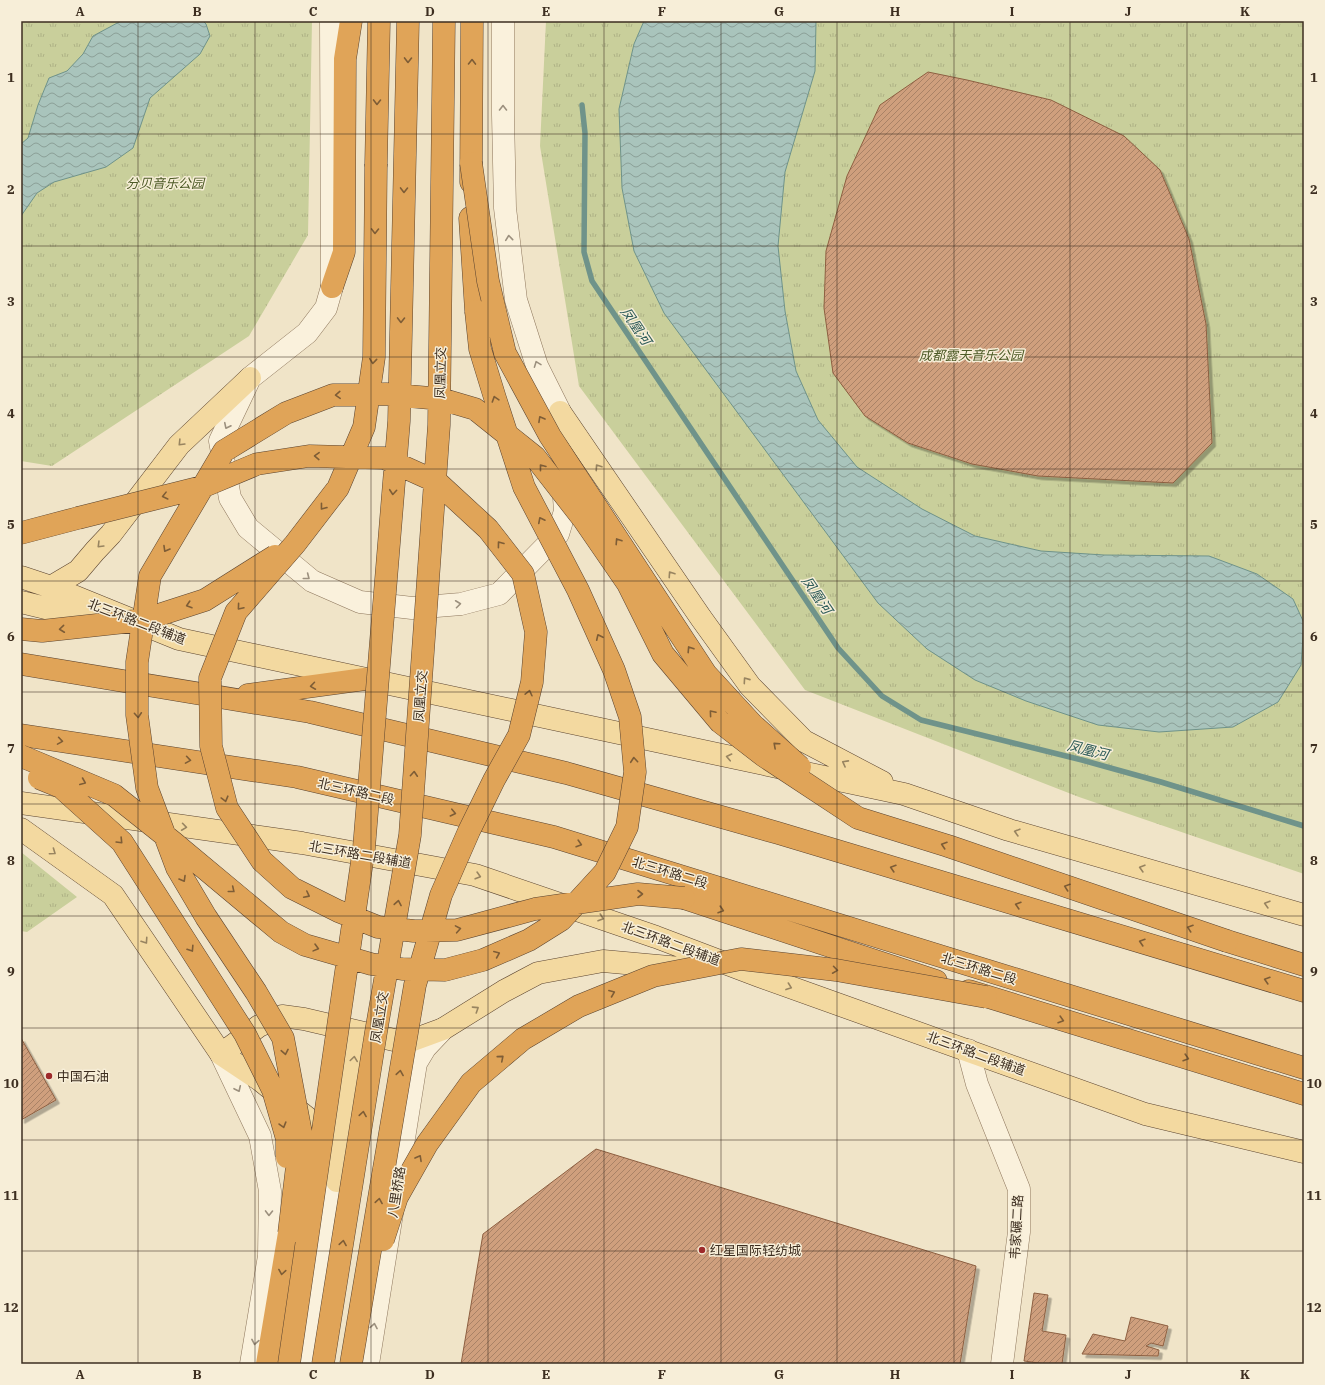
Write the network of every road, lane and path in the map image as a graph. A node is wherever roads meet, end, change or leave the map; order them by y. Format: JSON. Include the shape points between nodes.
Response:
{"nodes":[{"id":1,"x":332,"y":21,"type":"edge"},
{"id":2,"x":351,"y":21,"type":"edge"},
{"id":3,"x":379,"y":21,"type":"edge"},
{"id":4,"x":408,"y":21,"type":"edge"},
{"id":5,"x":444,"y":21,"type":"edge"},
{"id":6,"x":472,"y":21,"type":"edge"},
{"id":7,"x":503,"y":21,"type":"edge"},
{"id":8,"x":471,"y":163,"type":"junction"},
{"id":9,"x":332,"y":287,"type":"junction"},
{"id":10,"x":250,"y":378,"type":"junction"},
{"id":11,"x":560,"y":412,"type":"junction"},
{"id":12,"x":202,"y":487,"type":"junction"},
{"id":13,"x":21,"y":534,"type":"edge"},
{"id":14,"x":295,"y":544,"type":"junction"},
{"id":15,"x":21,"y":577,"type":"edge"},
{"id":16,"x":51,"y":587,"type":"junction"},
{"id":17,"x":21,"y":602,"type":"edge"},
{"id":18,"x":21,"y":629,"type":"edge"},
{"id":19,"x":179,"y":639,"type":"junction"},
{"id":20,"x":21,"y":664,"type":"edge"},
{"id":21,"x":365,"y":679,"type":"junction"},
{"id":22,"x":226,"y":698,"type":"junction"},
{"id":23,"x":21,"y":735,"type":"edge"},
{"id":24,"x":21,"y":756,"type":"edge"},
{"id":25,"x":21,"y":770,"type":"edge"},
{"id":26,"x":904,"y":794,"type":"junction"},
{"id":27,"x":21,"y":803,"type":"edge"},
{"id":28,"x":858,"y":818,"type":"junction"},
{"id":29,"x":21,"y":829,"type":"edge"},
{"id":30,"x":1304,"y":915,"type":"edge"},
{"id":31,"x":1304,"y":966,"type":"edge"},
{"id":32,"x":759,"y":976,"type":"junction"},
{"id":33,"x":1304,"y":991,"type":"edge"},
{"id":34,"x":986,"y":997,"type":"junction"},
{"id":35,"x":444,"y":1030,"type":"junction"},
{"id":36,"x":358,"y":1032,"type":"junction"},
{"id":37,"x":968,"y":1050,"type":"junction"},
{"id":38,"x":221,"y":1054,"type":"junction"},
{"id":39,"x":1304,"y":1068,"type":"edge"},
{"id":40,"x":1304,"y":1094,"type":"edge"},
{"id":41,"x":1144,"y":1114,"type":"junction"},
{"id":42,"x":1304,"y":1152,"type":"edge"},
{"id":43,"x":1304,"y":1168,"type":"edge"},
{"id":44,"x":337,"y":1181,"type":"junction"},
{"id":45,"x":289,"y":1233,"type":"junction"},
{"id":46,"x":360,"y":1311,"type":"junction"},
{"id":47,"x":251,"y":1364,"type":"edge"},
{"id":48,"x":267,"y":1364,"type":"edge"},
{"id":49,"x":289,"y":1364,"type":"edge"},
{"id":50,"x":311,"y":1364,"type":"edge"},
{"id":51,"x":323,"y":1364,"type":"edge"},
{"id":52,"x":351,"y":1364,"type":"edge"},
{"id":53,"x":368,"y":1364,"type":"edge"},
{"id":54,"x":1002,"y":1364,"type":"edge"}],
"edges":[{"from":1,"to":9,"type":"street"},
{"from":2,"to":9,"type":"highway","via":[[345,59],[344,252]]},
{"from":3,"to":14,"type":"highway","one_way":true,"bridge":true,"via":[[374,357],[364,427],[338,488]]},
{"from":4,"to":49,"type":"highway","one_way":true,"bridge":true,"via":[[399,421],[364,848]]},
{"from":51,"to":5,"type":"highway","name":"凤凰立交","one_way":true,"bridge":true,"via":[[410,835],[439,425]]},
{"from":8,"to":6,"type":"highway","one_way":true},
{"from":11,"to":7,"type":"street","one_way":true,"via":[[537,366],[516,300],[505,208]]},
{"from":24,"to":8,"type":"highway","one_way":true,"bridge":true,"via":[[114,795],[281,932],[305,945],[372,964],[402,969],[445,970],[483,960],[529,940],[561,920],[605,872],[627,827],[635,772],[630,717],[614,670],[578,590],[524,487],[482,356],[475,304],[470,215]]},
{"from":28,"to":8,"type":"highway","one_way":true,"bridge":true,"via":[[753,725],[706,674],[550,436],[505,353],[488,281]]},
{"from":9,"to":10,"type":"street","via":[[326,308],[307,333]]},
{"from":10,"to":11,"type":"street","one_way":true,"via":[[220,440],[230,498],[248,528],[312,581],[360,602],[412,608],[461,604],[499,594],[558,534],[565,511]]},
{"from":10,"to":16,"type":"main road","one_way":true,"via":[[178,445],[111,534],[78,571]]},
{"from":26,"to":11,"type":"main road","one_way":true,"via":[[804,741],[750,686]]},
{"from":12,"to":13,"type":"highway","one_way":true,"bridge":true},
{"from":28,"to":12,"type":"highway","one_way":true,"bridge":true,"via":[[764,756],[720,722],[663,654],[628,584],[584,520],[535,457],[475,409],[441,400],[386,394],[333,395],[286,413],[224,451]]},
{"from":12,"to":45,"type":"highway","one_way":true,"bridge":true,"via":[[150,576],[137,662],[137,715],[147,788],[177,868],[283,1038],[300,1134]]},
{"from":46,"to":12,"type":"highway","one_way":true,"bridge":true,"via":[[415,985],[441,895],[494,780],[519,735],[532,682],[536,632],[523,574],[488,529],[437,482],[384,458],[309,456],[257,464]]},
{"from":14,"to":18,"type":"highway","one_way":true,"bridge":true,"via":[[205,600],[143,620],[42,631]]},
{"from":14,"to":34,"type":"highway","one_way":true,"bridge":true,"via":[[236,612],[210,678],[211,746],[227,808],[262,861],[292,888],[378,927],[414,931],[457,930],[535,909],[638,894],[684,898]]},
{"from":15,"to":16,"type":"main road","name":"北三环路二段辅道"},
{"from":16,"to":19,"type":"main road","name":"北三环路二段辅道"},
{"from":17,"to":19,"type":"main road"},
{"from":19,"to":21,"type":"main road","name":"北三环路二段辅道"},
{"from":20,"to":22,"type":"highway"},
{"from":21,"to":22,"type":"highway","one_way":true},
{"from":26,"to":21,"type":"main road","name":"北三环路二段辅道","one_way":true},
{"from":33,"to":22,"type":"highway","one_way":true,"via":[[566,773],[310,712]]},
{"from":23,"to":39,"type":"highway","name":"北三环路二段","one_way":true,"via":[[297,777],[554,836]]},
{"from":25,"to":45,"type":"highway","one_way":true,"bridge":true,"via":[[61,788],[122,842],[245,1034],[273,1090],[287,1139]]},
{"from":30,"to":26,"type":"main road","name":"北三环路二段辅道","one_way":true,"via":[[1009,830]]},
{"from":27,"to":32,"type":"main road","name":"北三环路二段辅道","one_way":true,"via":[[302,843],[475,875],[656,937]]},
{"from":31,"to":28,"type":"highway","one_way":true,"bridge":true},
{"from":29,"to":38,"type":"main road","one_way":true,"via":[[113,895]]},
{"from":35,"to":32,"type":"main road","one_way":true,"via":[[504,991],[538,973],[603,961]]},
{"from":32,"to":37,"type":"main road","name":"北三环路二段辅道","one_way":true},
{"from":34,"to":40,"type":"highway","one_way":true},
{"from":46,"to":34,"type":"highway","one_way":true,"bridge":true,"via":[[397,1197],[427,1144],[471,1083],[523,1039],[578,1006],[653,976],[741,959],[836,970]]},
{"from":35,"to":36,"type":"main road","via":[[413,1040],[394,1040]]},
{"from":53,"to":35,"type":"street","name":"八里桥路","one_way":true,"via":[[416,1063],[425,1048]]},
{"from":36,"to":38,"type":"main road","via":[[282,1016],[259,1026]]},
{"from":44,"to":36,"type":"main road","one_way":true},
{"from":37,"to":41,"type":"main road","name":"北三环路二段辅道"},
{"from":37,"to":54,"type":"street","name":"韦家碾二路","via":[[977,1084],[1019,1189],[1019,1232]]},
{"from":38,"to":44,"type":"main road","via":[[260,1080],[310,1120],[329,1140],[336,1161]]},
{"from":38,"to":47,"type":"street","one_way":true,"via":[[260,1136],[270,1191],[269,1256]]},
{"from":41,"to":42,"type":"main road","name":"北三环路二段辅道"},
{"from":41,"to":43,"type":"main road"},
{"from":44,"to":50,"type":"street"},
{"from":45,"to":48,"type":"highway","one_way":true},
{"from":46,"to":52,"type":"highway","bridge":true}]}
